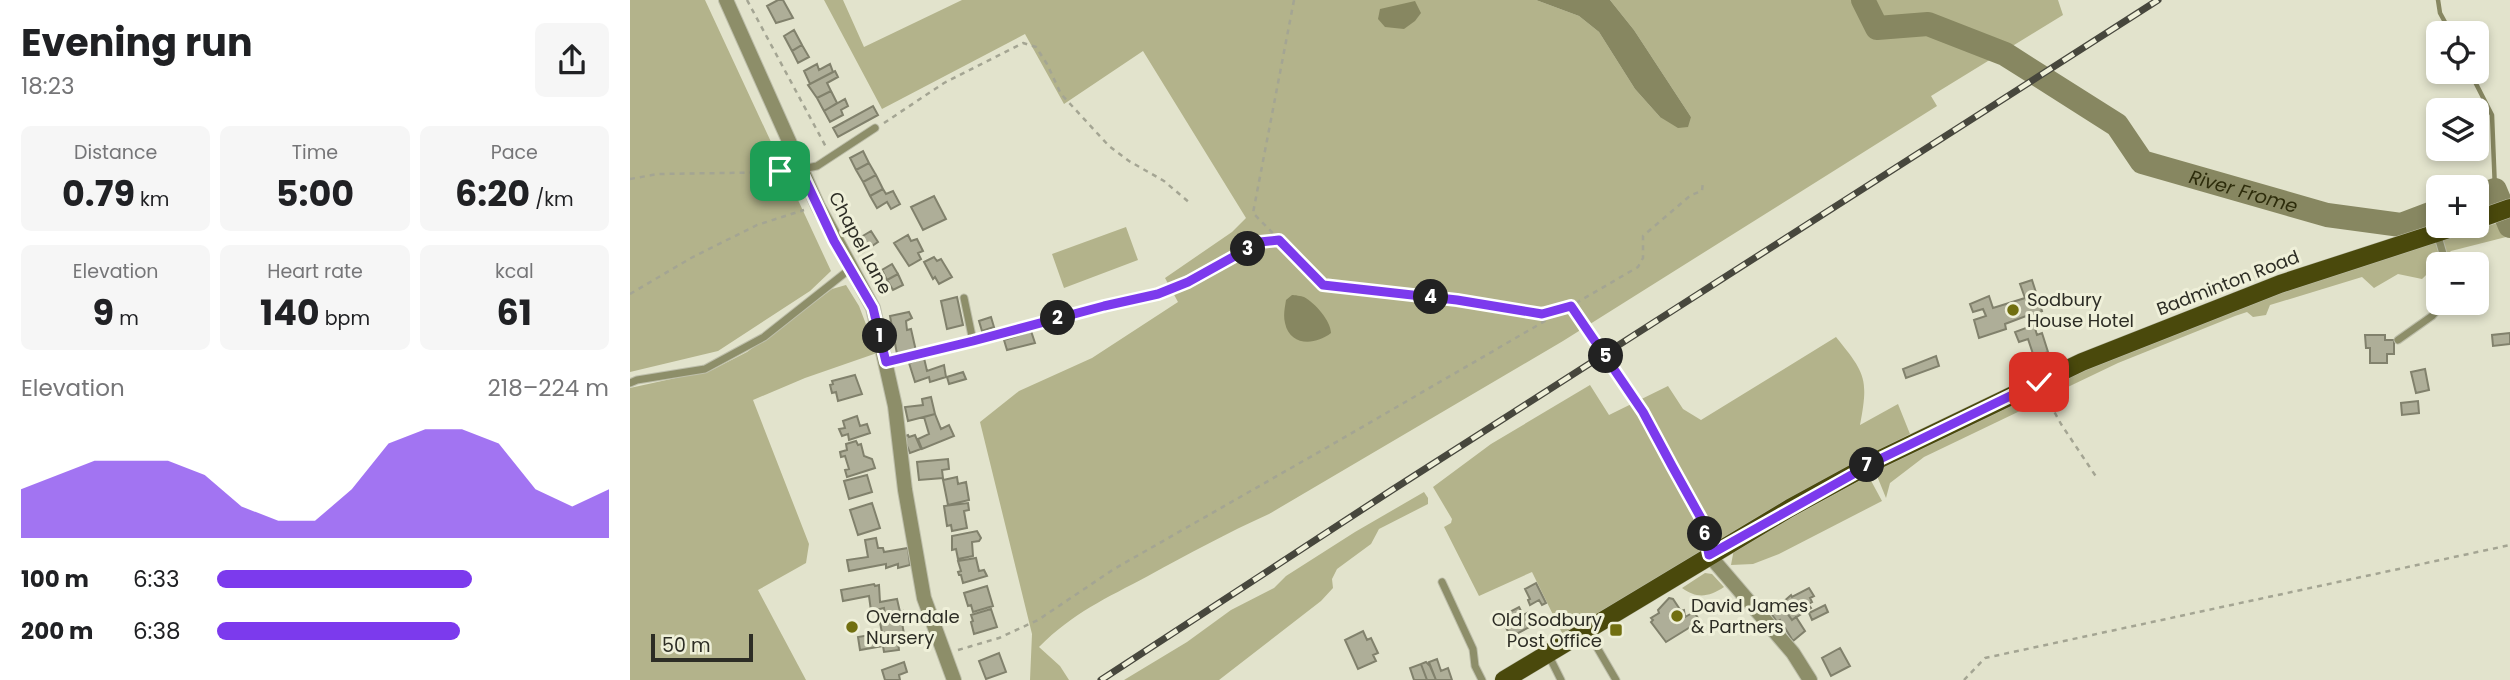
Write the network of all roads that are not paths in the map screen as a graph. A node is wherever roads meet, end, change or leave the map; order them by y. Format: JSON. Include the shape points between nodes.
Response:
{"nodes":[{"id":1,"x":726,"y":0,"type":"edge"},
{"id":2,"x":875,"y":128,"type":"road end"},
{"id":3,"x":802,"y":171,"type":"junction"},
{"id":4,"x":2510,"y":208,"type":"edge"},
{"id":5,"x":2489,"y":216,"type":"edge"},
{"id":6,"x":2426,"y":237,"type":"edge"},
{"id":7,"x":850,"y":269,"type":"junction"},
{"id":8,"x":964,"y":298,"type":"dead end"},
{"id":9,"x":2432,"y":315,"type":"edge"},
{"id":10,"x":987,"y":337,"type":"road end"},
{"id":11,"x":2398,"y":340,"type":"dead end"},
{"id":12,"x":973,"y":341,"type":"junction"},
{"id":13,"x":886,"y":362,"type":"junction"},
{"id":14,"x":630,"y":383,"type":"edge"},
{"id":15,"x":1709,"y":555,"type":"junction"},
{"id":16,"x":1442,"y":582,"type":"dead end"},
{"id":17,"x":1587,"y":631,"type":"junction"},
{"id":18,"x":1548,"y":655,"type":"junction"},
{"id":19,"x":954,"y":680,"type":"edge"},
{"id":20,"x":1482,"y":680,"type":"edge"},
{"id":21,"x":1504,"y":680,"type":"edge"},
{"id":22,"x":1561,"y":680,"type":"edge"},
{"id":23,"x":1616,"y":680,"type":"edge"},
{"id":24,"x":1810,"y":680,"type":"edge"}],
"edges":[{"from":1,"to":3,"type":"street","name":"Chapel Lane"},
{"from":2,"to":3,"type":"lane"},
{"from":3,"to":7,"type":"street","name":"Chapel Lane"},
{"from":4,"to":5,"type":"main road"},
{"from":6,"to":15,"type":"main road","name":"Badminton Road","via":[[2280,284],[2082,362],[1880,459]]},
{"from":7,"to":13,"type":"street","name":"Chapel Lane","via":[[873,308]]},
{"from":7,"to":14,"type":"lane","via":[[764,337],[705,369]]},
{"from":8,"to":12,"type":"lane"},
{"from":9,"to":11,"type":"lane"},
{"from":10,"to":12,"type":"lane"},
{"from":12,"to":13,"type":"lane"},
{"from":13,"to":19,"type":"street","name":"Chapel Lane","via":[[924,598]]},
{"from":15,"to":17,"type":"main road","name":"Badminton Road"},
{"from":15,"to":24,"type":"street","via":[[1793,653]]},
{"from":16,"to":20,"type":"lane"},
{"from":17,"to":18,"type":"main road","name":"Badminton Road"},
{"from":17,"to":23,"type":"lane"},
{"from":18,"to":21,"type":"main road","name":"Badminton Road"},
{"from":18,"to":22,"type":"lane"}]}
